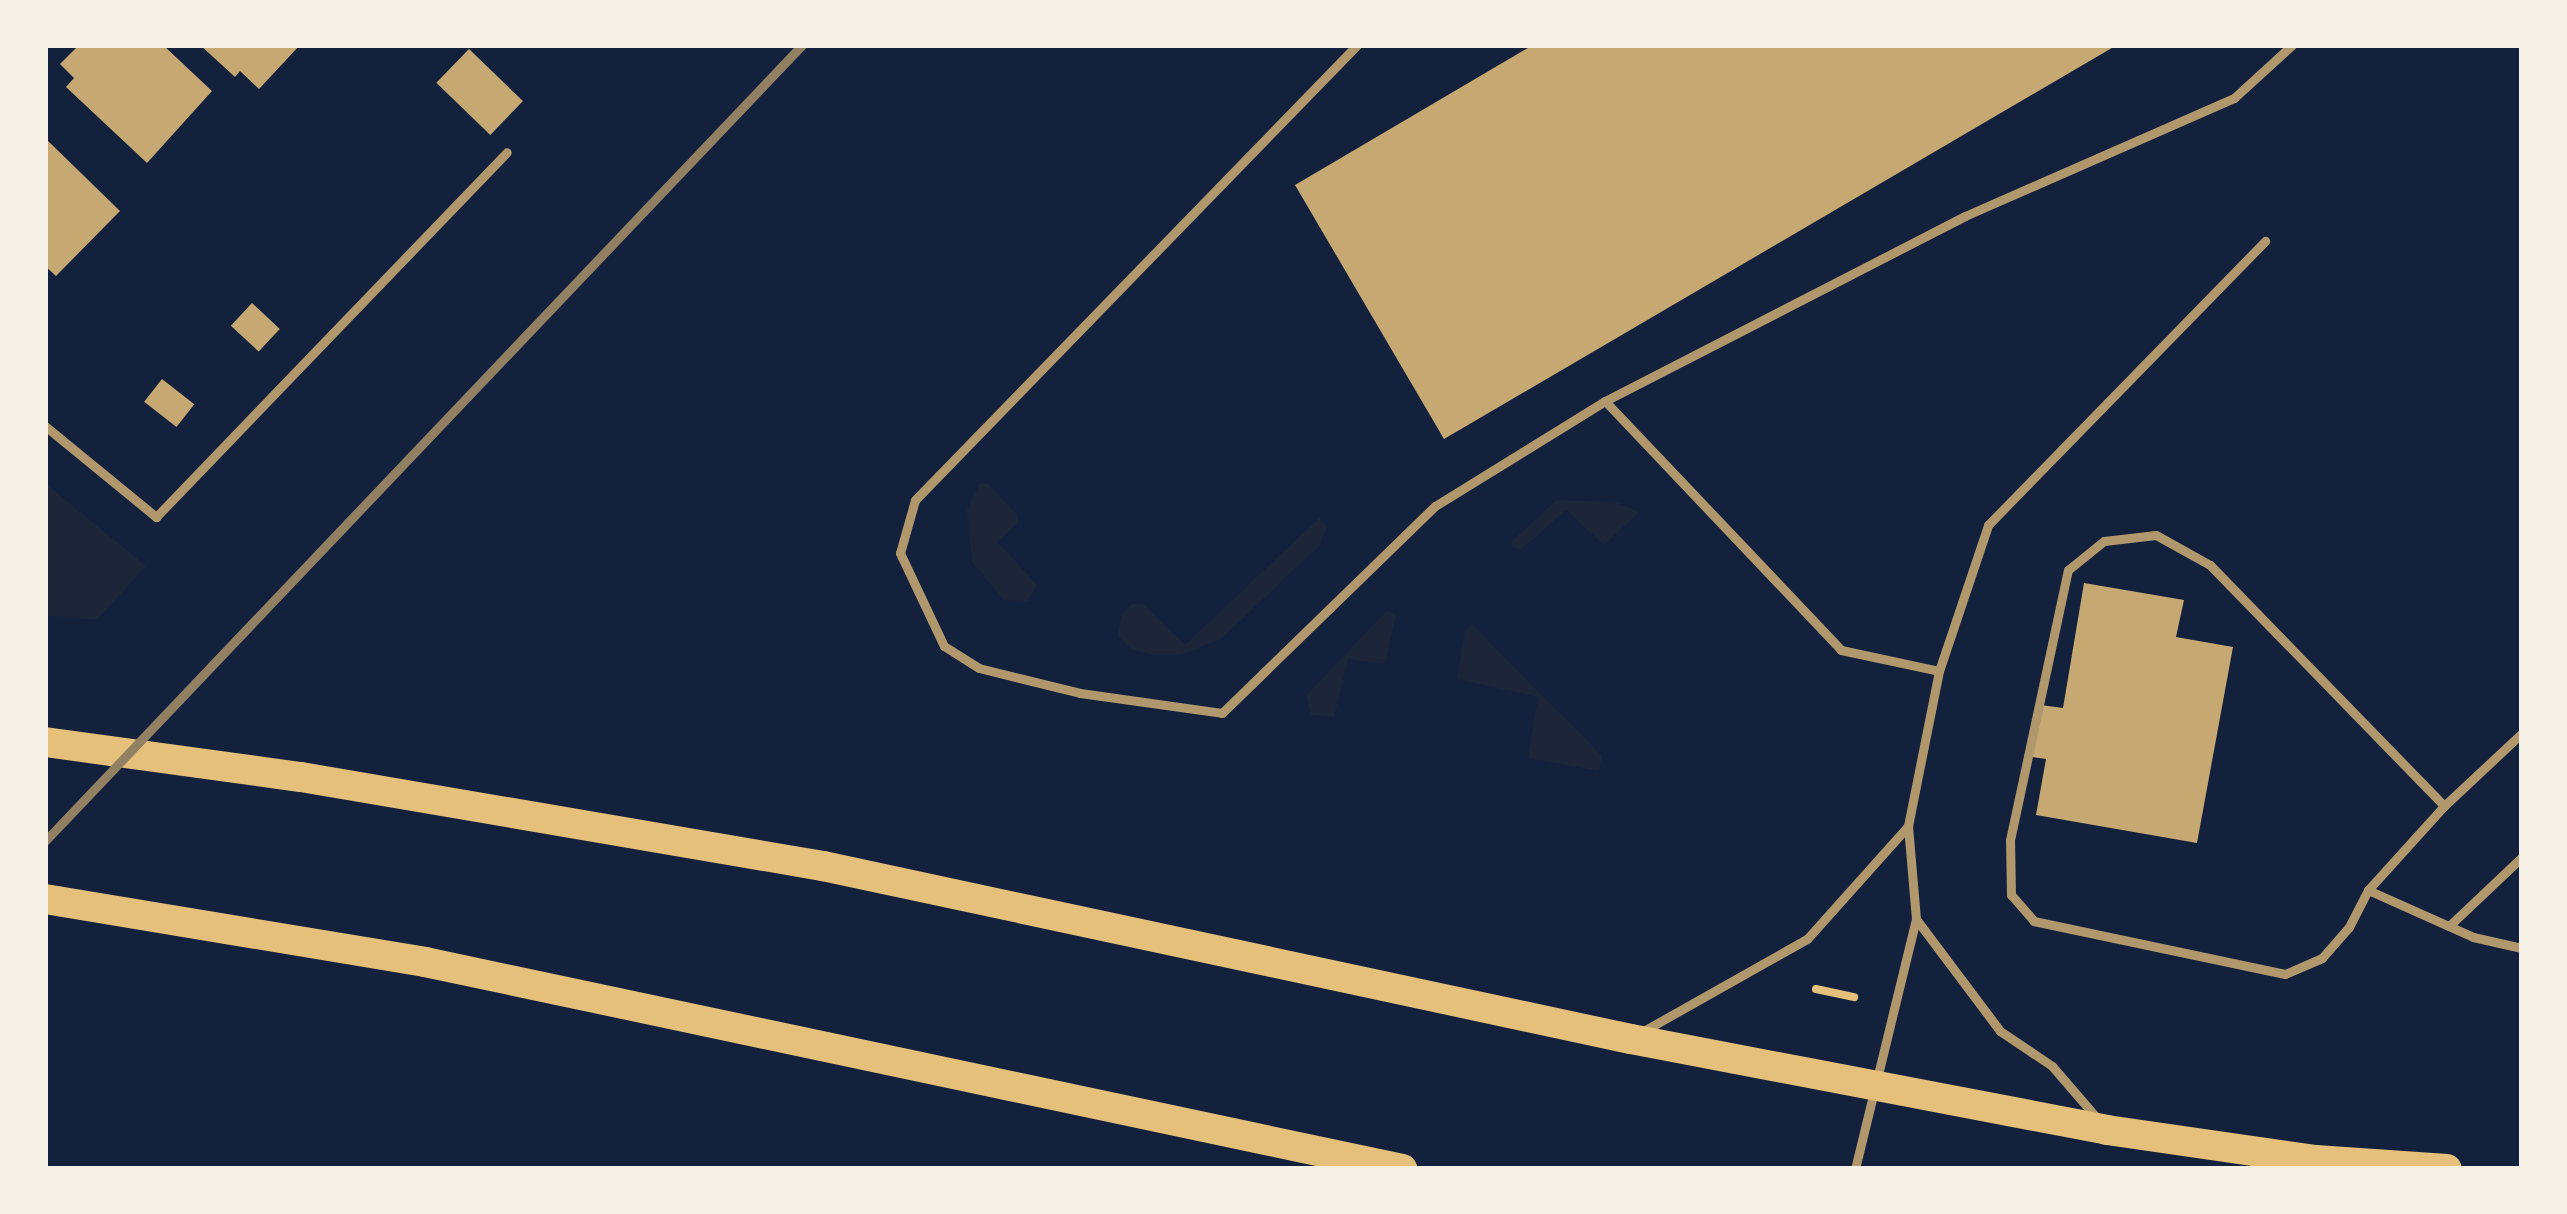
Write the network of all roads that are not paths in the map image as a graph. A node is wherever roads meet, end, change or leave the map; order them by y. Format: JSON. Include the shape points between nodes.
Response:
{"nodes":[{"id":1,"x":1358,"y":45,"type":"edge"},
{"id":2,"x":2292,"y":45,"type":"edge"},
{"id":3,"x":507,"y":152,"type":"dead end"},
{"id":4,"x":2265,"y":241,"type":"dead end"},
{"id":5,"x":1605,"y":401,"type":"junction"},
{"id":6,"x":45,"y":425,"type":"edge"},
{"id":7,"x":1939,"y":671,"type":"junction"},
{"id":8,"x":2522,"y":734,"type":"edge"},
{"id":9,"x":45,"y":742,"type":"edge"},
{"id":10,"x":2444,"y":806,"type":"junction"},
{"id":11,"x":1908,"y":826,"type":"junction"},
{"id":12,"x":2522,"y":857,"type":"edge"},
{"id":13,"x":2368,"y":890,"type":"junction"},
{"id":14,"x":45,"y":899,"type":"edge"},
{"id":15,"x":1916,"y":920,"type":"junction"},
{"id":16,"x":2449,"y":926,"type":"junction"},
{"id":17,"x":2522,"y":948,"type":"edge"},
{"id":18,"x":1631,"y":1039,"type":"junction"},
{"id":19,"x":1876,"y":1088,"type":"junction"},
{"id":20,"x":2107,"y":1130,"type":"junction"},
{"id":21,"x":1402,"y":1169,"type":"edge"},
{"id":22,"x":1855,"y":1169,"type":"edge"},
{"id":23,"x":2447,"y":1169,"type":"edge"}],
"edges":[{"from":1,"to":5,"type":"lane","via":[[915,500],[900,553],[944,646],[979,668],[1080,693],[1222,712],[1435,506]]},
{"from":2,"to":5,"type":"lane","via":[[2234,98],[1965,216]]},
{"from":3,"to":6,"type":"lane","via":[[156,517]]},
{"from":4,"to":7,"type":"lane","via":[[1988,525]]},
{"from":5,"to":7,"type":"lane","via":[[1841,650]]},
{"from":7,"to":11,"type":"lane"},
{"from":8,"to":10,"type":"lane"},
{"from":9,"to":18,"type":"main road","via":[[823,866]]},
{"from":10,"to":13,"type":"lane"},
{"from":10,"to":13,"type":"lane","via":[[2210,565],[2156,535],[2104,541],[2068,570],[2010,840],[2011,896],[2034,921],[2285,974],[2322,958]]},
{"from":11,"to":15,"type":"lane"},
{"from":11,"to":18,"type":"lane","via":[[1807,939]]},
{"from":12,"to":16,"type":"lane"},
{"from":13,"to":16,"type":"lane"},
{"from":14,"to":21,"type":"main road","via":[[424,962]]},
{"from":15,"to":19,"type":"lane"},
{"from":15,"to":20,"type":"lane","via":[[2000,1031],[2052,1066]]},
{"from":16,"to":17,"type":"lane"},
{"from":18,"to":19,"type":"main road"},
{"from":19,"to":20,"type":"main road"},
{"from":19,"to":22,"type":"lane"},
{"from":20,"to":23,"type":"main road"}]}
